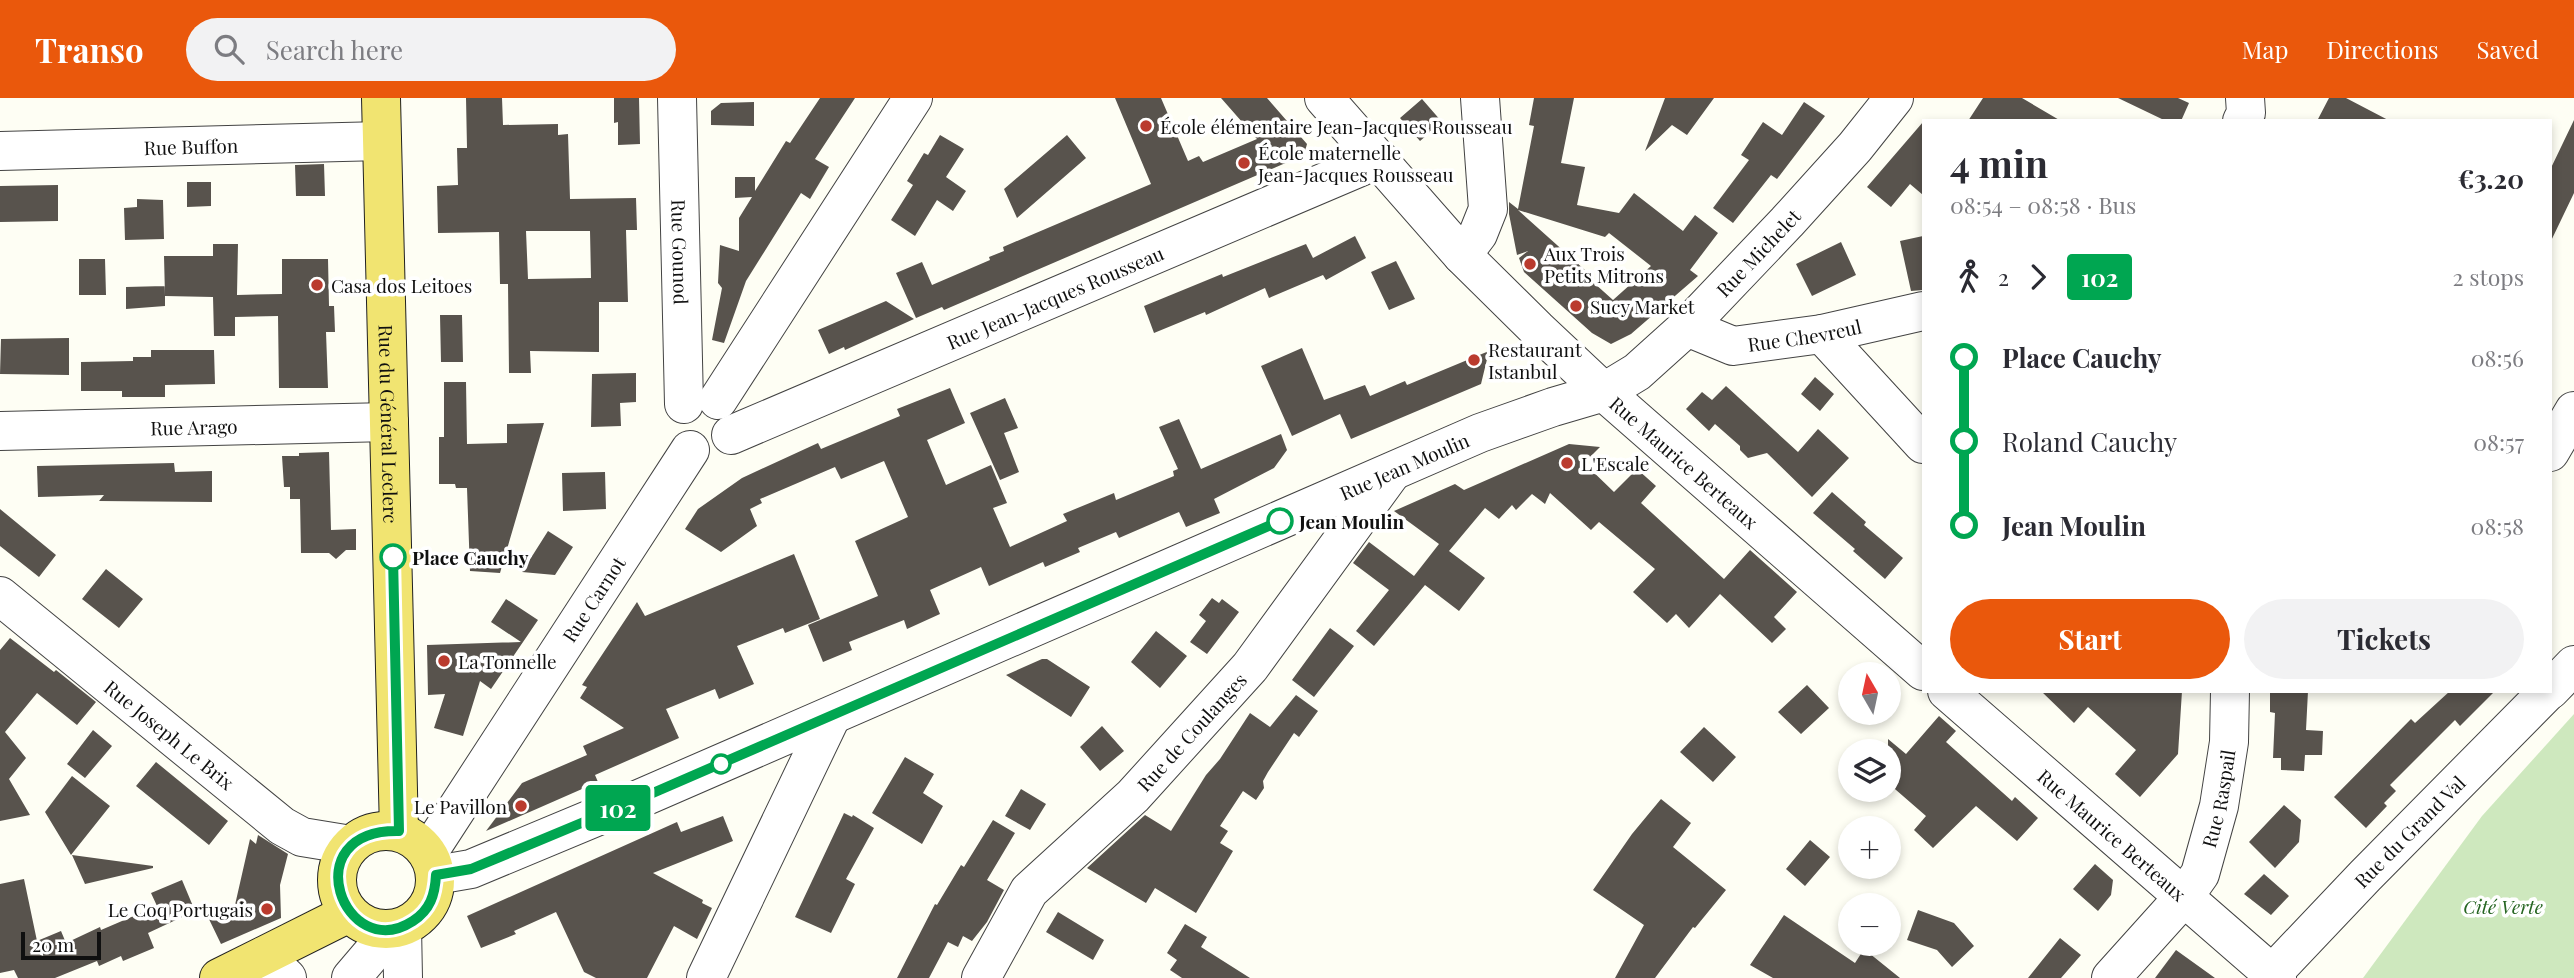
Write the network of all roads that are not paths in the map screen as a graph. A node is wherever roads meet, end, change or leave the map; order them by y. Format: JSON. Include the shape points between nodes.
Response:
{"nodes":[{"id":1,"x":381,"y":98,"type":"edge"},
{"id":2,"x":677,"y":98,"type":"edge"},
{"id":3,"x":913,"y":98,"type":"edge"},
{"id":4,"x":1324,"y":98,"type":"edge"},
{"id":5,"x":1480,"y":98,"type":"edge"},
{"id":6,"x":1894,"y":98,"type":"edge"},
{"id":7,"x":2245,"y":98,"type":"edge"},
{"id":8,"x":2243,"y":119,"type":"edge"},
{"id":9,"x":382,"y":141,"type":"junction"},
{"id":10,"x":0,"y":151,"type":"edge"},
{"id":11,"x":1379,"y":159,"type":"junction"},
{"id":12,"x":1462,"y":255,"type":"junction"},
{"id":13,"x":1922,"y":311,"type":"edge"},
{"id":14,"x":1687,"y":327,"type":"junction"},
{"id":15,"x":1822,"y":334,"type":"junction"},
{"id":16,"x":1604,"y":392,"type":"junction"},
{"id":17,"x":701,"y":402,"type":"junction"},
{"id":18,"x":2574,"y":411,"type":"edge"},
{"id":19,"x":389,"y":422,"type":"junction"},
{"id":20,"x":0,"y":431,"type":"edge"},
{"id":21,"x":731,"y":435,"type":"junction"},
{"id":22,"x":1922,"y":443,"type":"edge"},
{"id":23,"x":2552,"y":449,"type":"edge"},
{"id":24,"x":690,"y":450,"type":"junction"},
{"id":25,"x":1392,"y":472,"type":"junction"},
{"id":26,"x":0,"y":596,"type":"edge"},
{"id":27,"x":2574,"y":665,"type":"edge"},
{"id":28,"x":1922,"y":670,"type":"edge"},
{"id":29,"x":2552,"y":687,"type":"edge"},
{"id":30,"x":1949,"y":693,"type":"edge"},
{"id":31,"x":2230,"y":693,"type":"edge"},
{"id":32,"x":2546,"y":693,"type":"edge"},
{"id":33,"x":831,"y":717,"type":"junction"},
{"id":34,"x":351,"y":845,"type":"junction"},
{"id":35,"x":421,"y":853,"type":"junction"},
{"id":36,"x":2183,"y":898,"type":"junction"},
{"id":37,"x":349,"y":913,"type":"junction"},
{"id":38,"x":396,"y":929,"type":"junction"},
{"id":39,"x":276,"y":967,"type":"edge"},
{"id":40,"x":2274,"y":976,"type":"edge"},
{"id":41,"x":219,"y":978,"type":"edge"},
{"id":42,"x":351,"y":978,"type":"edge"},
{"id":43,"x":403,"y":978,"type":"edge"},
{"id":44,"x":706,"y":978,"type":"edge"},
{"id":45,"x":981,"y":978,"type":"edge"},
{"id":46,"x":2111,"y":978,"type":"edge"}],
"edges":[{"from":1,"to":9,"type":"main road","name":"Rue du Général Leclerc"},
{"from":2,"to":17,"type":"street","name":"Rue Gounod"},
{"from":3,"to":17,"type":"street"},
{"from":4,"to":11,"type":"street","name":"Rue Maurice Berteaux"},
{"from":5,"to":12,"type":"street","via":[[1488,209],[1478,234]]},
{"from":6,"to":14,"type":"street","name":"Rue Michelet","via":[[1838,166]]},
{"from":7,"to":8,"type":"street"},
{"from":9,"to":10,"type":"street","name":"Rue Buffon"},
{"from":9,"to":19,"type":"main road","name":"Rue du Général Leclerc"},
{"from":11,"to":12,"type":"street","name":"Rue Maurice Berteaux"},
{"from":11,"to":21,"type":"street","name":"Rue Jean-Jacques Rousseau"},
{"from":12,"to":16,"type":"street","name":"Rue Maurice Berteaux"},
{"from":13,"to":15,"type":"street","name":"Rue Chevreul"},
{"from":14,"to":15,"type":"street","name":"Rue Chevreul","via":[[1733,346]]},
{"from":14,"to":16,"type":"street","name":"Rue Michelet","via":[[1637,372]]},
{"from":15,"to":22,"type":"street"},
{"from":16,"to":25,"type":"street","name":"Rue Jean Moulin","via":[[1480,433]]},
{"from":16,"to":28,"type":"street","name":"Rue Maurice Berteaux"},
{"from":17,"to":21,"type":"street","via":[[724,405],[732,419]]},
{"from":17,"to":24,"type":"street","via":[[676,420],[675,429]]},
{"from":18,"to":23,"type":"street"},
{"from":19,"to":20,"type":"street","name":"Rue Arago"},
{"from":19,"to":35,"type":"main road","name":"Rue du Général Leclerc"},
{"from":21,"to":24,"type":"street","via":[[718,450]]},
{"from":24,"to":35,"type":"street","name":"Rue Carnot"},
{"from":25,"to":33,"type":"street","name":"Rue Jean Moulin"},
{"from":25,"to":45,"type":"street","name":"Rue de Coulanges","via":[[1250,667],[1133,796],[1029,891]]},
{"from":26,"to":34,"type":"street","name":"Rue Joseph Le Brix","via":[[282,826],[302,837]]},
{"from":27,"to":29,"type":"street","name":"Rue du Grand Val"},
{"from":30,"to":36,"type":"street","name":"Rue Maurice Berteaux"},
{"from":31,"to":36,"type":"street","name":"Rue Raspail","via":[[2219,806],[2200,874]]},
{"from":32,"to":40,"type":"street","name":"Rue du Grand Val","via":[[2365,876]]},
{"from":33,"to":35,"type":"street","name":"Rue Jean Moulin","via":[[471,869]]},
{"from":33,"to":44,"type":"street"},
{"from":34,"to":35,"type":"main road","via":[[379,831]]},
{"from":34,"to":37,"type":"main road","via":[[343,855],[337,884]]},
{"from":35,"to":38,"type":"main road","via":[[435,890],[420,916]]},
{"from":36,"to":40,"type":"street","name":"Rue Maurice Berteaux"},
{"from":36,"to":46,"type":"street","name":"Rue Raspail"},
{"from":37,"to":38,"type":"main road","via":[[382,930]]},
{"from":37,"to":39,"type":"main road"},
{"from":38,"to":42,"type":"street"},
{"from":38,"to":43,"type":"street"},
{"from":39,"to":41,"type":"main road"}]}
